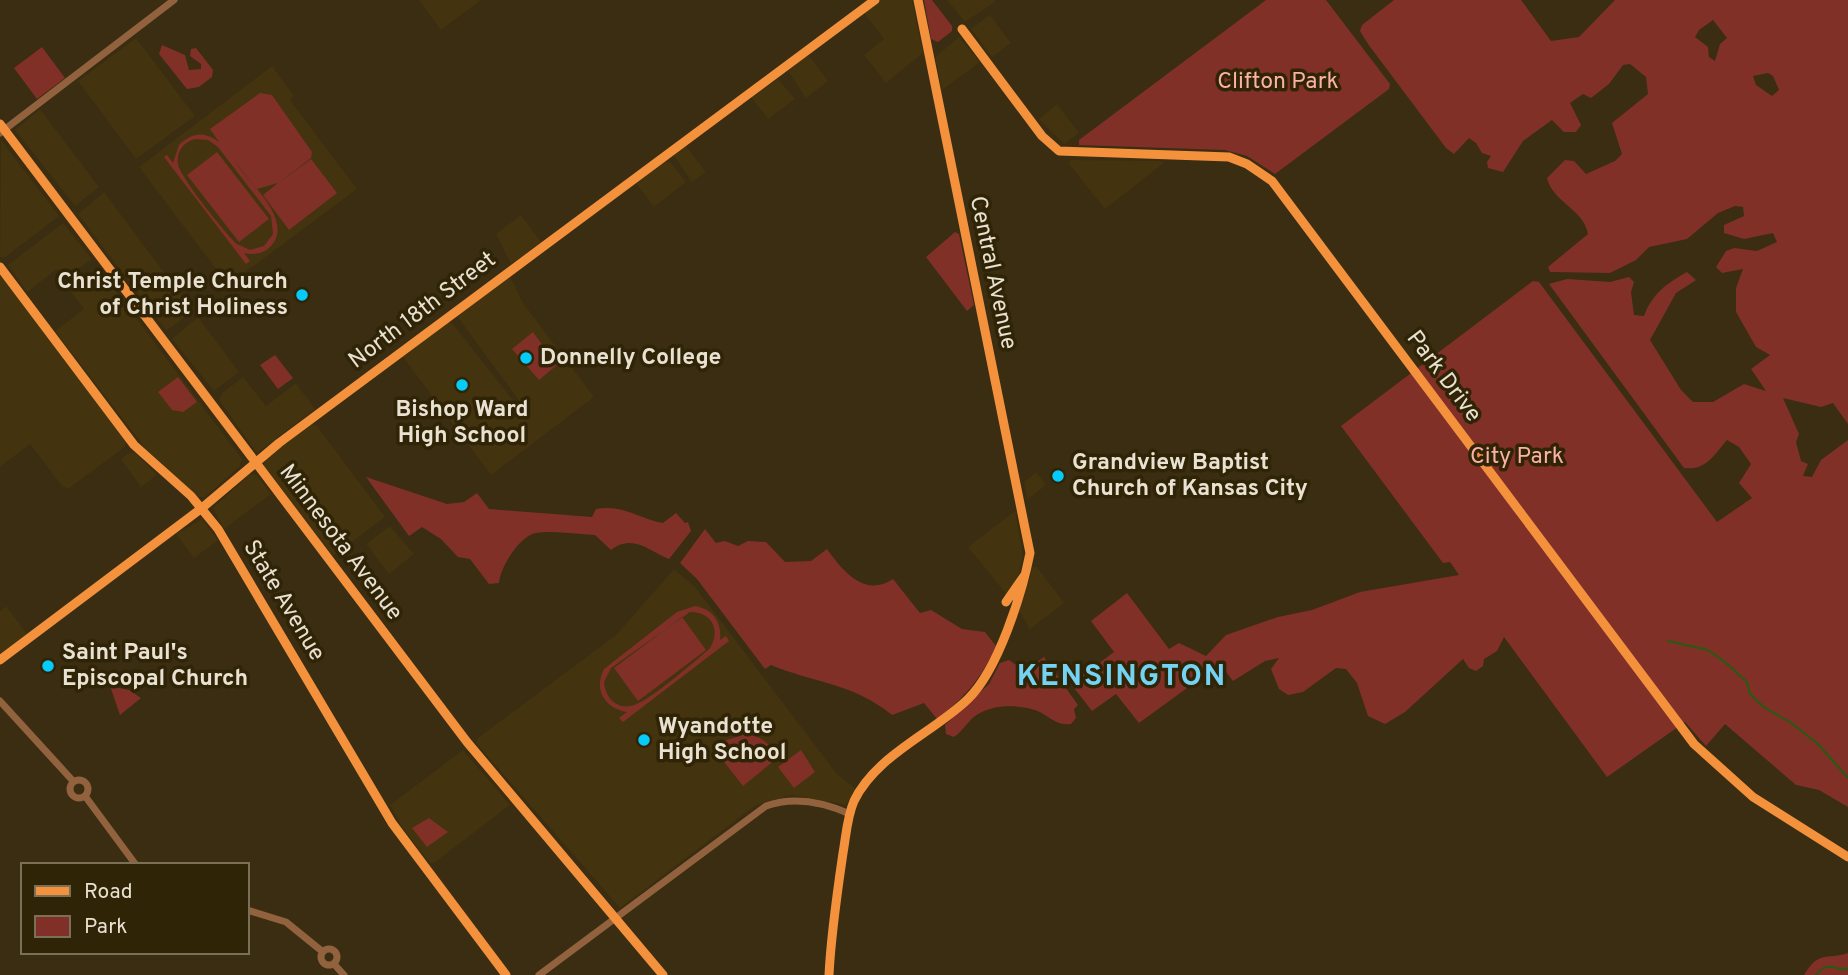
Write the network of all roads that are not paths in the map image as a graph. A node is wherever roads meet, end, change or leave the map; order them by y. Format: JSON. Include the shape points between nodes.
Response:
{"nodes":[{"id":1,"x":174,"y":0,"type":"edge"},
{"id":2,"x":875,"y":0,"type":"edge"},
{"id":3,"x":918,"y":0,"type":"edge"},
{"id":4,"x":962,"y":29,"type":"dead end"},
{"id":5,"x":1,"y":129,"type":"edge"},
{"id":6,"x":0,"y":267,"type":"edge"},
{"id":7,"x":254,"y":462,"type":"junction"},
{"id":8,"x":202,"y":508,"type":"junction"},
{"id":9,"x":1026,"y":575,"type":"junction"},
{"id":10,"x":1006,"y":601,"type":"dead end"},
{"id":11,"x":0,"y":660,"type":"edge"},
{"id":12,"x":0,"y":701,"type":"edge"},
{"id":13,"x":73,"y":781,"type":"junction"},
{"id":14,"x":85,"y":796,"type":"junction"},
{"id":15,"x":849,"y":814,"type":"junction"},
{"id":16,"x":1848,"y":856,"type":"edge"},
{"id":17,"x":135,"y":863,"type":"edge"},
{"id":18,"x":248,"y":910,"type":"edge"},
{"id":19,"x":616,"y":917,"type":"junction"},
{"id":20,"x":344,"y":975,"type":"edge"},
{"id":21,"x":506,"y":975,"type":"edge"},
{"id":22,"x":539,"y":975,"type":"edge"},
{"id":23,"x":663,"y":975,"type":"edge"},
{"id":24,"x":829,"y":975,"type":"edge"}],
"edges":[{"from":1,"to":5,"type":"street"},
{"from":2,"to":7,"type":"main road","name":"North 18th Street"},
{"from":3,"to":9,"type":"main road","name":"Central Avenue","via":[[1030,553]]},
{"from":4,"to":16,"type":"main road","name":"Park Drive","via":[[1042,136],[1059,151],[1229,157],[1272,181],[1694,744],[1753,797]]},
{"from":5,"to":7,"type":"main road","name":"Minnesota Avenue"},
{"from":6,"to":8,"type":"main road","name":"State Avenue","via":[[134,444]]},
{"from":7,"to":8,"type":"main road","name":"North 18th Street"},
{"from":7,"to":19,"type":"main road","name":"Minnesota Avenue","via":[[467,742]]},
{"from":8,"to":11,"type":"main road","name":"North 18th Street"},
{"from":8,"to":21,"type":"main road","name":"State Avenue","via":[[392,824]]},
{"from":9,"to":10,"type":"main road"},
{"from":9,"to":15,"type":"main road","via":[[995,659],[980,686],[874,772]]},
{"from":12,"to":13,"type":"street"},
{"from":13,"to":14,"type":"street","via":[[87,783]]},
{"from":13,"to":14,"type":"street","via":[[72,795]]},
{"from":14,"to":17,"type":"street"},
{"from":15,"to":19,"type":"street","via":[[792,800],[766,806]]},
{"from":15,"to":24,"type":"main road"},
{"from":18,"to":20,"type":"street","via":[[286,922],[323,952],[335,952],[334,964]]},
{"from":19,"to":22,"type":"street"},
{"from":19,"to":23,"type":"main road","name":"Minnesota Avenue"}]}
